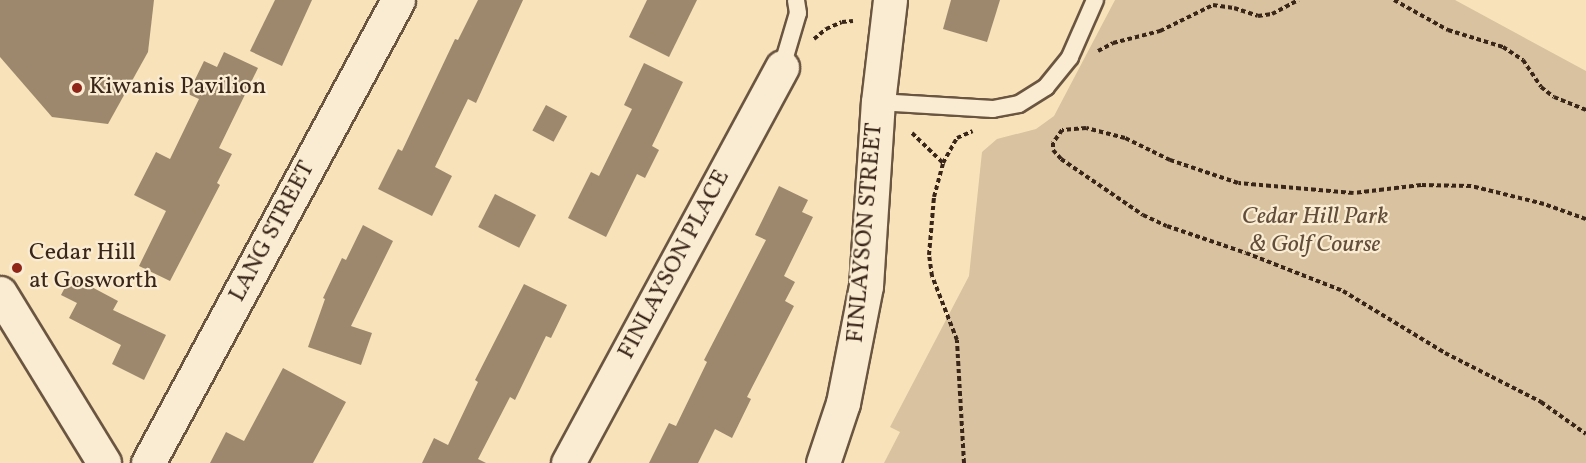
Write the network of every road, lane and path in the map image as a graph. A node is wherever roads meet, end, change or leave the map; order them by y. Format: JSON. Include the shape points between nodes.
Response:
{"nodes":[{"id":1,"x":398,"y":0,"type":"edge"},
{"id":2,"x":796,"y":0,"type":"edge"},
{"id":3,"x":890,"y":0,"type":"edge"},
{"id":4,"x":1095,"y":0,"type":"edge"},
{"id":5,"x":1298,"y":0,"type":"edge"},
{"id":6,"x":1394,"y":0,"type":"edge"},
{"id":7,"x":1402,"y":2,"type":"edge"},
{"id":8,"x":854,"y":21,"type":"dead end"},
{"id":9,"x":1092,"y":58,"type":"dead end"},
{"id":10,"x":782,"y":67,"type":"junction"},
{"id":11,"x":878,"y":102,"type":"junction"},
{"id":12,"x":1586,"y":110,"type":"edge"},
{"id":13,"x":977,"y":130,"type":"dead end"},
{"id":14,"x":912,"y":133,"type":"dead end"},
{"id":15,"x":944,"y":163,"type":"junction"},
{"id":16,"x":1586,"y":219,"type":"edge"},
{"id":17,"x":0,"y":292,"type":"edge"},
{"id":18,"x":1586,"y":434,"type":"edge"},
{"id":19,"x":104,"y":463,"type":"edge"},
{"id":20,"x":148,"y":463,"type":"edge"},
{"id":21,"x":568,"y":463,"type":"edge"},
{"id":22,"x":823,"y":463,"type":"edge"},
{"id":23,"x":964,"y":463,"type":"edge"}],
"edges":[{"from":1,"to":20,"type":"street","name":"LANG STREET"},
{"from":2,"to":10,"type":"lane","via":[[798,14]]},
{"from":3,"to":11,"type":"street","name":"FINLAYSON STREET"},
{"from":4,"to":11,"type":"lane","via":[[1070,57],[1046,87],[1019,104],[993,109]]},
{"from":5,"to":9,"type":"path","via":[[1272,14],[1258,16],[1213,5],[1160,31],[1102,47]]},
{"from":6,"to":7,"type":"path"},
{"from":7,"to":12,"type":"path","via":[[1448,30],[1503,47],[1523,60],[1541,87],[1554,97]]},
{"from":8,"to":10,"type":"path","via":[[826,29]]},
{"from":10,"to":21,"type":"street","name":"FINLAYSON PLACE"},
{"from":11,"to":22,"type":"street","name":"FINLAYSON STREET","via":[[866,286],[843,403]]},
{"from":13,"to":15,"type":"path","via":[[957,138]]},
{"from":14,"to":15,"type":"path"},
{"from":15,"to":23,"type":"path","via":[[934,197],[929,255],[932,276],[957,340]]},
{"from":16,"to":18,"type":"path","via":[[1545,204],[1471,186],[1421,185],[1353,193],[1238,183],[1170,160],[1125,138],[1086,128],[1062,130],[1053,143],[1053,150],[1061,159],[1143,214],[1343,291],[1445,353],[1541,402]]},
{"from":17,"to":19,"type":"street"}]}
